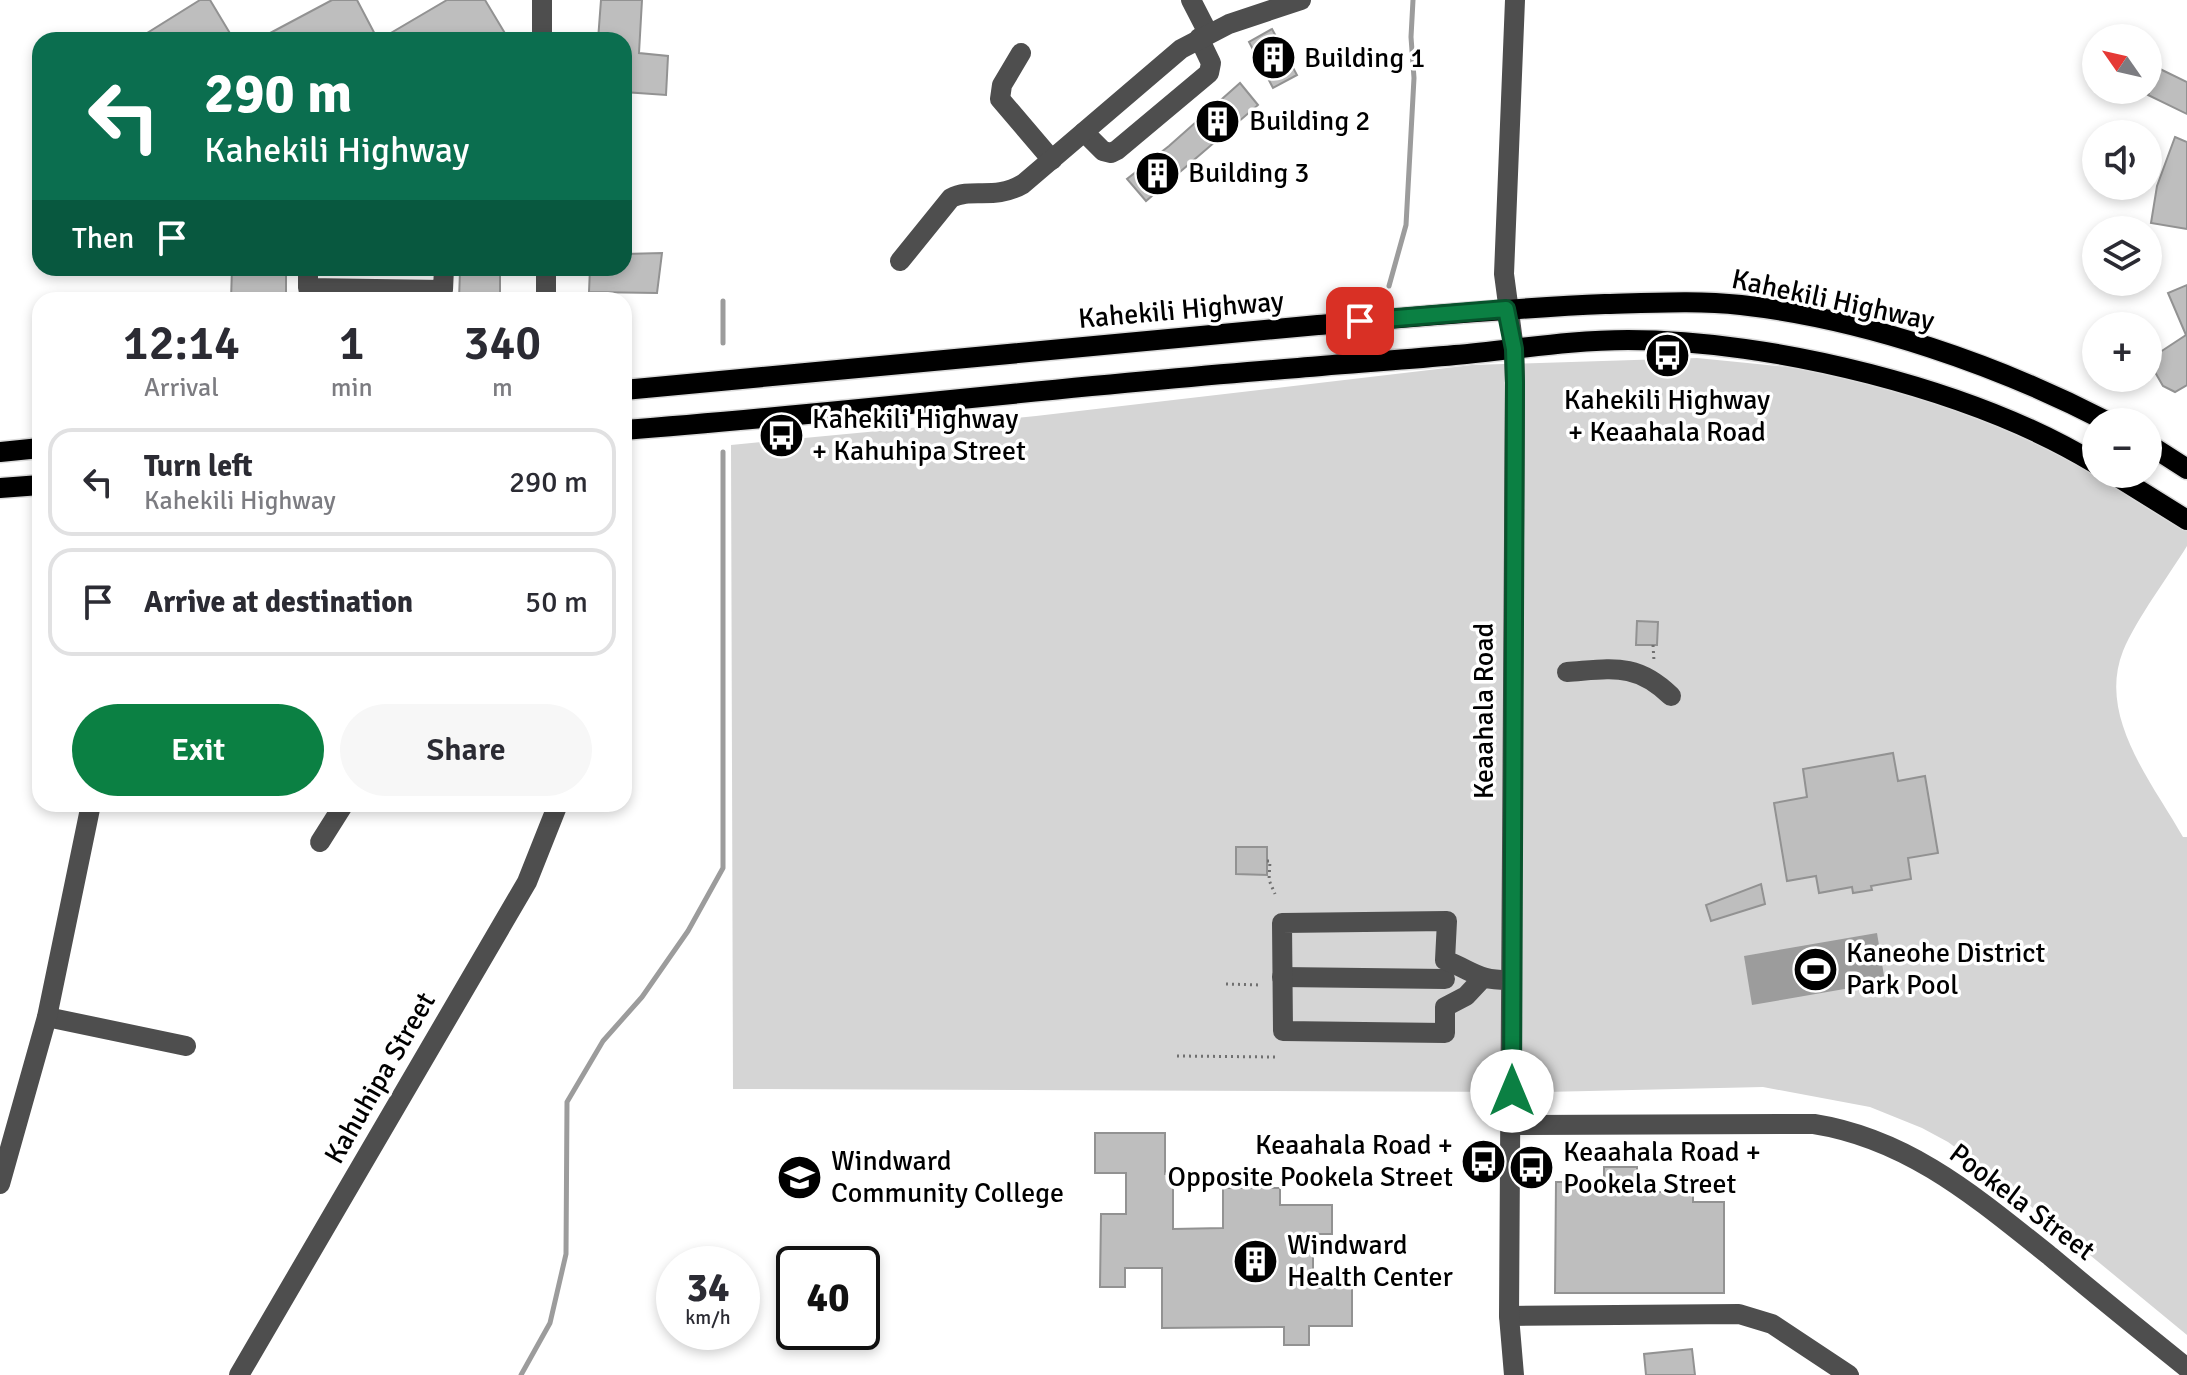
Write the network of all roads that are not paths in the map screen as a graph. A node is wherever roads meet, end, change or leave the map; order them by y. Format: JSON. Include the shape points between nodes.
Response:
{"nodes":[{"id":1,"x":542,"y":0,"type":"edge"},
{"id":2,"x":1191,"y":0,"type":"edge"},
{"id":3,"x":1301,"y":0,"type":"edge"},
{"id":4,"x":1515,"y":0,"type":"edge"},
{"id":5,"x":542,"y":32,"type":"edge"},
{"id":6,"x":1203,"y":35,"type":"junction"},
{"id":7,"x":1021,"y":53,"type":"dead end"},
{"id":8,"x":1084,"y":132,"type":"junction"},
{"id":9,"x":1052,"y":160,"type":"junction"},
{"id":10,"x":900,"y":261,"type":"dead end"},
{"id":11,"x":308,"y":276,"type":"edge"},
{"id":12,"x":444,"y":276,"type":"edge"},
{"id":13,"x":1506,"y":309,"type":"junction"},
{"id":14,"x":1514,"y":349,"type":"junction"},
{"id":15,"x":632,"y":389,"type":"edge"},
{"id":16,"x":2082,"y":409,"type":"edge"},
{"id":17,"x":632,"y":429,"type":"edge"},
{"id":18,"x":32,"y":449,"type":"edge"},
{"id":19,"x":0,"y":452,"type":"edge"},
{"id":20,"x":2162,"y":453,"type":"edge"},
{"id":21,"x":2082,"y":456,"type":"edge"},
{"id":22,"x":2187,"y":469,"type":"edge"},
{"id":23,"x":32,"y":486,"type":"edge"},
{"id":24,"x":0,"y":488,"type":"edge"},
{"id":25,"x":2136,"y":488,"type":"edge"},
{"id":26,"x":2187,"y":520,"type":"edge"},
{"id":27,"x":1567,"y":672,"type":"dead end"},
{"id":28,"x":1671,"y":696,"type":"dead end"},
{"id":29,"x":89,"y":812,"type":"edge"},
{"id":30,"x":339,"y":812,"type":"edge"},
{"id":31,"x":555,"y":812,"type":"edge"},
{"id":32,"x":320,"y":842,"type":"dead end"},
{"id":33,"x":1445,"y":969,"type":"junction"},
{"id":34,"x":1481,"y":980,"type":"junction"},
{"id":35,"x":1512,"y":980,"type":"junction"},
{"id":36,"x":1279,"y":981,"type":"junction"},
{"id":37,"x":1445,"y":1007,"type":"junction"},
{"id":38,"x":47,"y":1017,"type":"junction"},
{"id":39,"x":186,"y":1046,"type":"dead end"},
{"id":40,"x":1512,"y":1125,"type":"junction"},
{"id":41,"x":0,"y":1184,"type":"edge"},
{"id":42,"x":1509,"y":1316,"type":"junction"},
{"id":43,"x":2187,"y":1368,"type":"edge"},
{"id":44,"x":239,"y":1375,"type":"edge"},
{"id":45,"x":1514,"y":1375,"type":"edge"},
{"id":46,"x":1849,"y":1375,"type":"edge"}],
"edges":[{"from":1,"to":5,"type":"street"},
{"from":2,"to":6,"type":"street"},
{"from":3,"to":6,"type":"street"},
{"from":4,"to":13,"type":"street","name":"Keaahala Road"},
{"from":6,"to":8,"type":"street"},
{"from":6,"to":8,"type":"street","via":[[1209,73],[1139,132],[1111,153]]},
{"from":7,"to":9,"type":"street","via":[[1000,99]]},
{"from":8,"to":9,"type":"street"},
{"from":9,"to":10,"type":"street","via":[[1007,193],[951,198]]},
{"from":11,"to":12,"type":"street","via":[[308,288],[443,290]]},
{"from":13,"to":14,"type":"street","name":"Keaahala Road"},
{"from":13,"to":15,"type":"main road","name":"Kahekili Highway"},
{"from":13,"to":16,"type":"main road","name":"Kahekili Highway","via":[[1707,301],[1794,314],[1978,365]]},
{"from":14,"to":17,"type":"main road"},
{"from":14,"to":21,"type":"main road","via":[[1629,340],[1732,349],[1843,368],[1988,412]]},
{"from":14,"to":35,"type":"street","name":"Keaahala Road"},
{"from":18,"to":19,"type":"main road"},
{"from":20,"to":22,"type":"main road"},
{"from":23,"to":24,"type":"main road"},
{"from":25,"to":26,"type":"main road"},
{"from":27,"to":28,"type":"street","via":[[1638,672]]},
{"from":29,"to":38,"type":"street"},
{"from":30,"to":32,"type":"street"},
{"from":31,"to":44,"type":"street","name":"Kahuhipa Street","via":[[527,882]]},
{"from":33,"to":34,"type":"street","via":[[1469,970]]},
{"from":33,"to":36,"type":"street"},
{"from":33,"to":36,"type":"street","via":[[1447,921],[1282,923]]},
{"from":33,"to":37,"type":"street"},
{"from":34,"to":35,"type":"street"},
{"from":34,"to":37,"type":"street"},
{"from":35,"to":40,"type":"street","name":"Keaahala Road"},
{"from":36,"to":37,"type":"street","via":[[1283,1031],[1445,1033]]},
{"from":38,"to":39,"type":"street"},
{"from":38,"to":41,"type":"street"},
{"from":40,"to":42,"type":"street","name":"Keaahala Road"},
{"from":40,"to":43,"type":"street","name":"Pookela Street","via":[[1814,1124],[1859,1134],[1909,1154],[1956,1182]]},
{"from":42,"to":45,"type":"street","name":"Keaahala Road"},
{"from":42,"to":46,"type":"street","via":[[1739,1314],[1772,1324]]}]}
